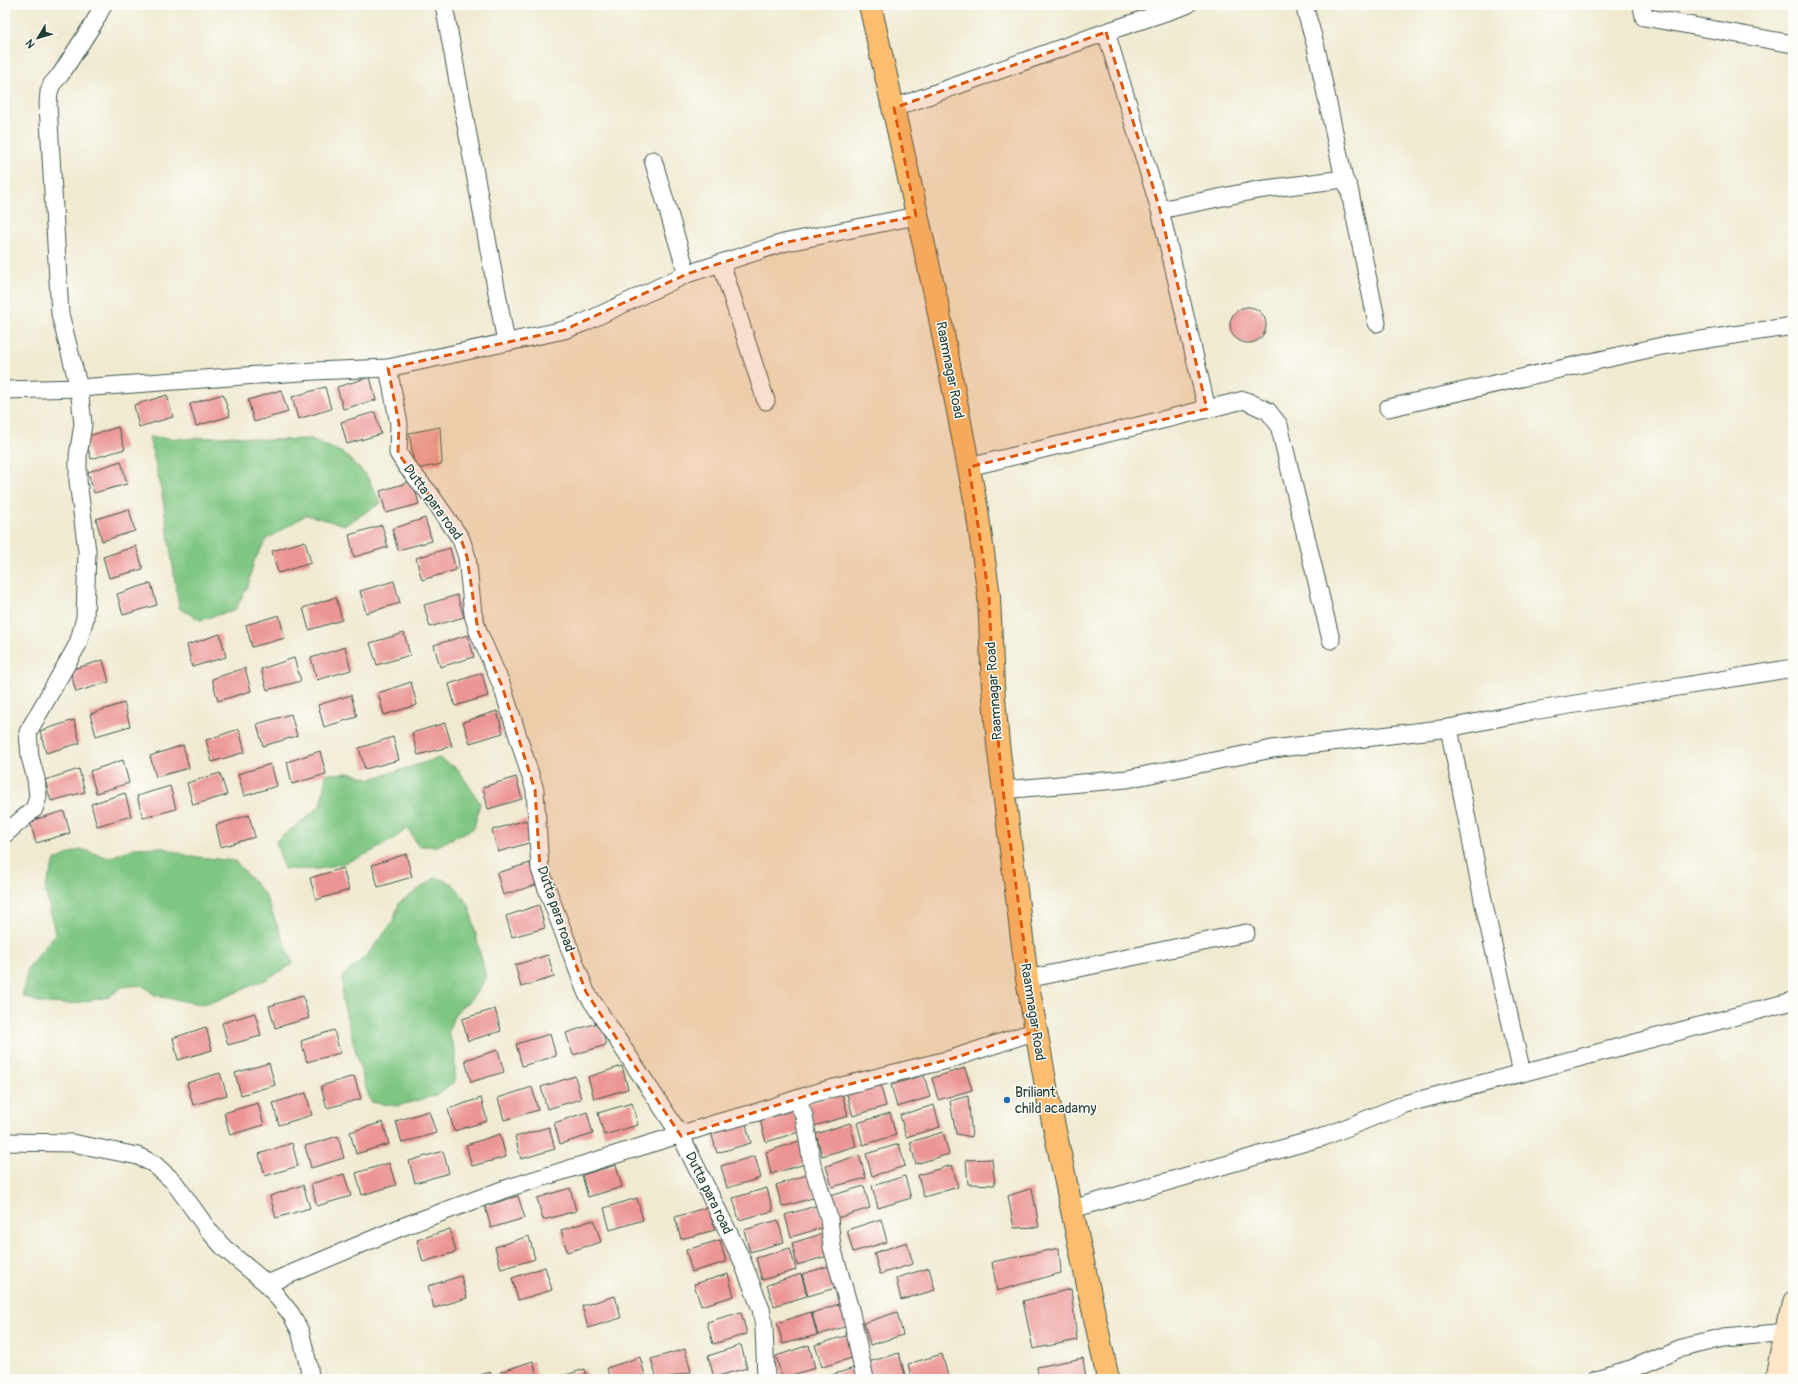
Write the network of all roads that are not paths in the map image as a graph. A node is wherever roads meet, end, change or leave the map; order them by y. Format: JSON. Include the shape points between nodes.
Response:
{"nodes":[{"id":1,"x":103,"y":5,"type":"edge"},
{"id":2,"x":444,"y":5,"type":"edge"},
{"id":3,"x":870,"y":5,"type":"edge"},
{"id":4,"x":1187,"y":5,"type":"edge"},
{"id":5,"x":1304,"y":5,"type":"edge"},
{"id":6,"x":1642,"y":5,"type":"edge"},
{"id":7,"x":1106,"y":32,"type":"junction"},
{"id":8,"x":1793,"y":44,"type":"edge"},
{"id":9,"x":894,"y":108,"type":"junction"},
{"id":10,"x":653,"y":160,"type":"dead end"},
{"id":11,"x":1344,"y":179,"type":"junction"},
{"id":12,"x":1160,"y":210,"type":"junction"},
{"id":13,"x":916,"y":216,"type":"junction"},
{"id":14,"x":721,"y":263,"type":"junction"},
{"id":15,"x":687,"y":274,"type":"junction"},
{"id":16,"x":1377,"y":323,"type":"dead end"},
{"id":17,"x":1793,"y":326,"type":"edge"},
{"id":18,"x":506,"y":342,"type":"junction"},
{"id":19,"x":388,"y":368,"type":"junction"},
{"id":20,"x":79,"y":388,"type":"junction"},
{"id":21,"x":5,"y":390,"type":"edge"},
{"id":22,"x":766,"y":401,"type":"dead end"},
{"id":23,"x":1388,"y":408,"type":"dead end"},
{"id":24,"x":1207,"y":409,"type":"junction"},
{"id":25,"x":969,"y":467,"type":"junction"},
{"id":26,"x":1331,"y":640,"type":"dead end"},
{"id":27,"x":1793,"y":668,"type":"edge"},
{"id":28,"x":1449,"y":728,"type":"junction"},
{"id":29,"x":1003,"y":790,"type":"junction"},
{"id":30,"x":5,"y":834,"type":"edge"},
{"id":31,"x":1246,"y":933,"type":"dead end"},
{"id":32,"x":1027,"y":979,"type":"junction"},
{"id":33,"x":1793,"y":1001,"type":"edge"},
{"id":34,"x":1036,"y":1031,"type":"junction"},
{"id":35,"x":1522,"y":1073,"type":"junction"},
{"id":36,"x":797,"y":1099,"type":"junction"},
{"id":37,"x":681,"y":1136,"type":"junction"},
{"id":38,"x":5,"y":1142,"type":"edge"},
{"id":39,"x":1072,"y":1209,"type":"junction"},
{"id":40,"x":267,"y":1284,"type":"junction"},
{"id":41,"x":1793,"y":1304,"type":"edge"},
{"id":42,"x":1786,"y":1332,"type":"junction"},
{"id":43,"x":310,"y":1379,"type":"edge"},
{"id":44,"x":766,"y":1379,"type":"edge"},
{"id":45,"x":865,"y":1379,"type":"edge"},
{"id":46,"x":1108,"y":1379,"type":"edge"},
{"id":47,"x":1596,"y":1379,"type":"edge"},
{"id":48,"x":1777,"y":1379,"type":"edge"}],
"edges":[{"from":1,"to":20,"type":"street","via":[[61,74],[52,84],[48,98],[60,314]]},
{"from":2,"to":18,"type":"street"},
{"from":3,"to":9,"type":"highway","name":"Raamnagar Road"},
{"from":4,"to":7,"type":"street"},
{"from":5,"to":11,"type":"street","via":[[1316,47]]},
{"from":6,"to":8,"type":"street","via":[[1644,16]]},
{"from":7,"to":9,"type":"street"},
{"from":7,"to":12,"type":"street"},
{"from":9,"to":13,"type":"highway","name":"Raamnagar Road"},
{"from":10,"to":15,"type":"street"},
{"from":11,"to":12,"type":"street","via":[[1257,190]]},
{"from":11,"to":16,"type":"street","via":[[1349,188]]},
{"from":12,"to":24,"type":"street"},
{"from":13,"to":14,"type":"street","via":[[783,243]]},
{"from":13,"to":25,"type":"highway","name":"Raamnagar Road","via":[[937,303]]},
{"from":14,"to":15,"type":"street"},
{"from":14,"to":22,"type":"street"},
{"from":15,"to":18,"type":"street","via":[[583,323],[564,330]]},
{"from":17,"to":23,"type":"street","via":[[1662,346]]},
{"from":18,"to":19,"type":"street"},
{"from":19,"to":20,"type":"street"},
{"from":19,"to":37,"type":"street","name":"Dutta para road","via":[[399,424],[398,453],[461,539],[467,557],[473,614],[502,686],[535,790],[540,869],[586,992]]},
{"from":20,"to":21,"type":"street"},
{"from":20,"to":30,"type":"street","via":[[83,424],[78,475],[87,551],[86,618],[78,644],[28,732],[38,797],[34,809]]},
{"from":24,"to":25,"type":"street"},
{"from":24,"to":26,"type":"street","via":[[1244,400],[1268,411],[1279,425]]},
{"from":25,"to":29,"type":"highway","name":"Raamnagar Road","via":[[989,596],[993,687]]},
{"from":27,"to":28,"type":"street","via":[[1527,712]]},
{"from":28,"to":29,"type":"street","via":[[1272,749],[1127,779]]},
{"from":28,"to":35,"type":"street","via":[[1484,905]]},
{"from":29,"to":32,"type":"highway","name":"Raamnagar Road"},
{"from":31,"to":32,"type":"street"},
{"from":32,"to":34,"type":"highway","name":"Raamnagar Road"},
{"from":33,"to":35,"type":"street"},
{"from":34,"to":36,"type":"street","via":[[951,1059]]},
{"from":34,"to":39,"type":"highway","name":"Raamnagar Road"},
{"from":35,"to":39,"type":"street","via":[[1405,1104],[1323,1137]]},
{"from":36,"to":37,"type":"street"},
{"from":36,"to":45,"type":"street","via":[[804,1116],[812,1164],[829,1218],[832,1248],[851,1313]]},
{"from":37,"to":40,"type":"street","via":[[505,1189],[399,1228]]},
{"from":37,"to":44,"type":"street","name":"Dutta para road","via":[[741,1258],[761,1309]]},
{"from":38,"to":40,"type":"street","via":[[72,1143],[138,1156],[154,1164],[174,1182],[224,1248]]},
{"from":39,"to":46,"type":"highway","name":"Raamnagar Road"},
{"from":40,"to":43,"type":"street","via":[[291,1314],[300,1331],[310,1368]]},
{"from":41,"to":42,"type":"street"},
{"from":42,"to":47,"type":"street","via":[[1724,1338],[1678,1349],[1631,1369]]},
{"from":42,"to":48,"type":"street"}]}
